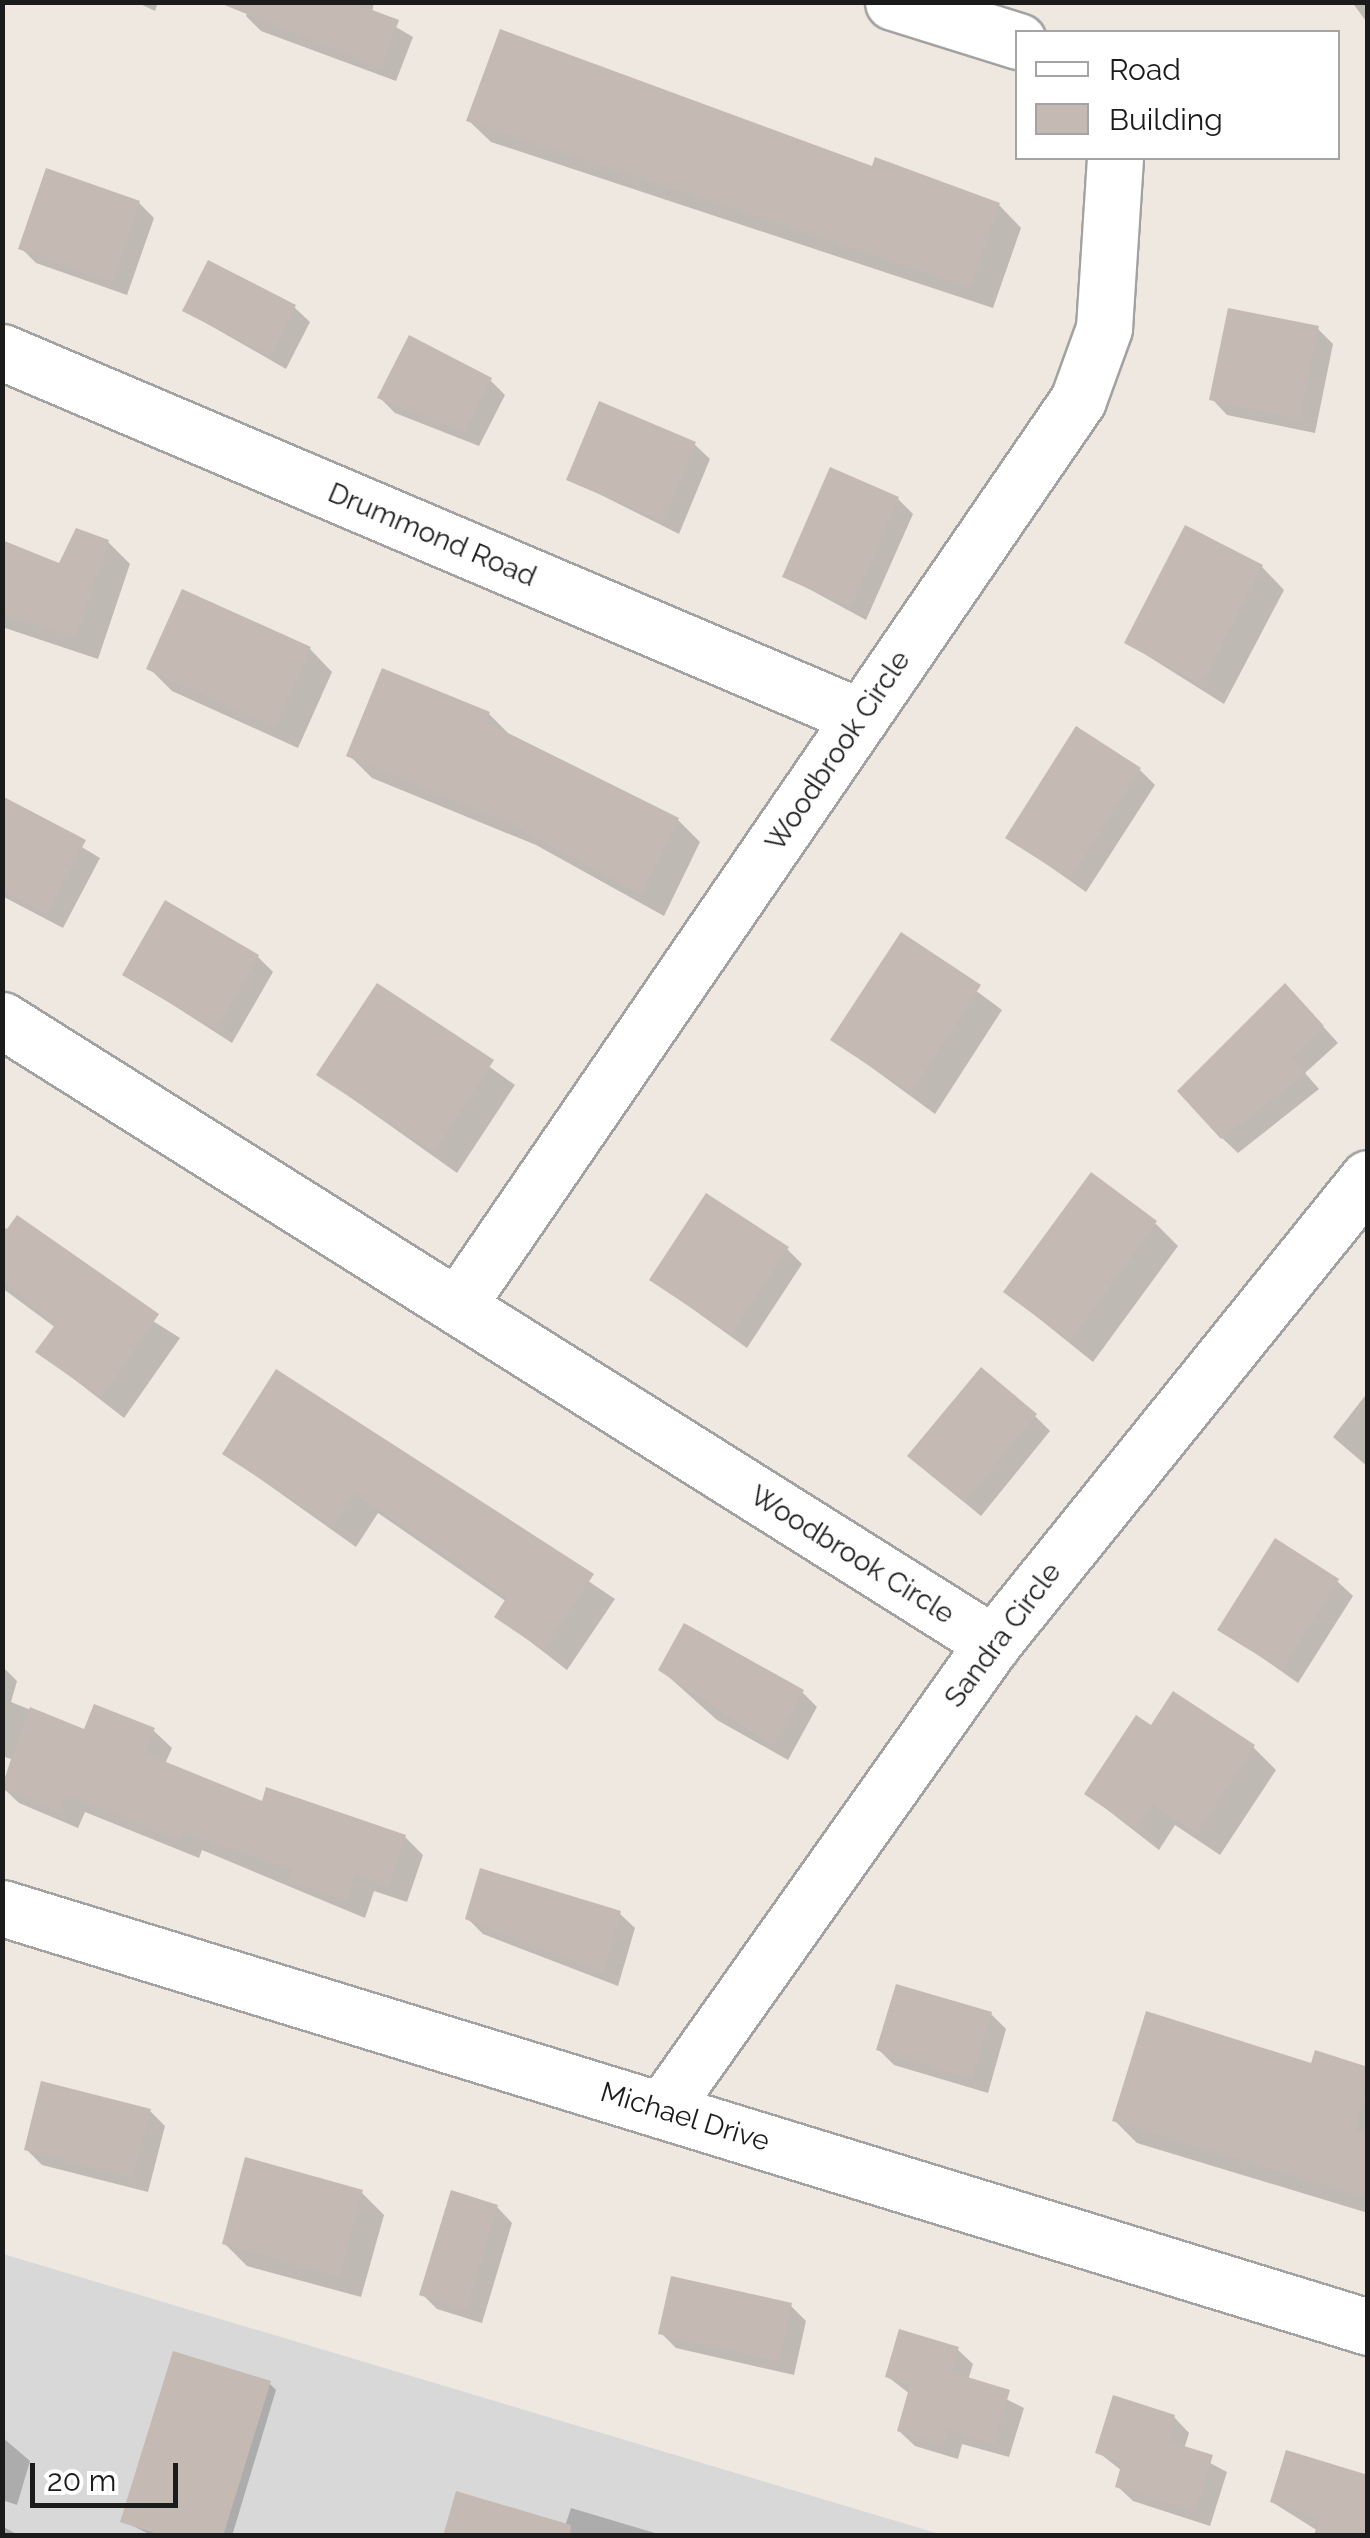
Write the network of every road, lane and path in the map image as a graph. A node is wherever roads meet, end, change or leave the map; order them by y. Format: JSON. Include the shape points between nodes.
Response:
{"nodes":[{"id":1,"x":893,"y":2,"type":"edge"},
{"id":2,"x":1015,"y":40,"type":"edge"},
{"id":3,"x":1114,"y":160,"type":"edge"},
{"id":4,"x":2,"y":352,"type":"edge"},
{"id":5,"x":861,"y":717,"type":"junction"},
{"id":6,"x":2,"y":1020,"type":"edge"},
{"id":7,"x":1368,"y":1178,"type":"edge"},
{"id":8,"x":458,"y":1306,"type":"junction"},
{"id":9,"x":993,"y":1643,"type":"junction"},
{"id":10,"x":2,"y":1908,"type":"edge"},
{"id":11,"x":662,"y":2110,"type":"junction"},
{"id":12,"x":1368,"y":2327,"type":"edge"}],
"edges":[{"from":1,"to":2,"type":"street"},
{"from":3,"to":5,"type":"street","name":"Woodbrook Circle","via":[[1104,328],[1078,400]]},
{"from":4,"to":5,"type":"street","name":"Drummond Road"},
{"from":5,"to":8,"type":"street","name":"Woodbrook Circle"},
{"from":6,"to":8,"type":"street","name":"Woodbrook Circle"},
{"from":7,"to":9,"type":"street","name":"Sandra Circle"},
{"from":8,"to":9,"type":"street","name":"Woodbrook Circle"},
{"from":9,"to":11,"type":"street","name":"Sandra Circle"},
{"from":10,"to":11,"type":"street","name":"Michael Drive"},
{"from":11,"to":12,"type":"street","name":"Michael Drive"}]}
